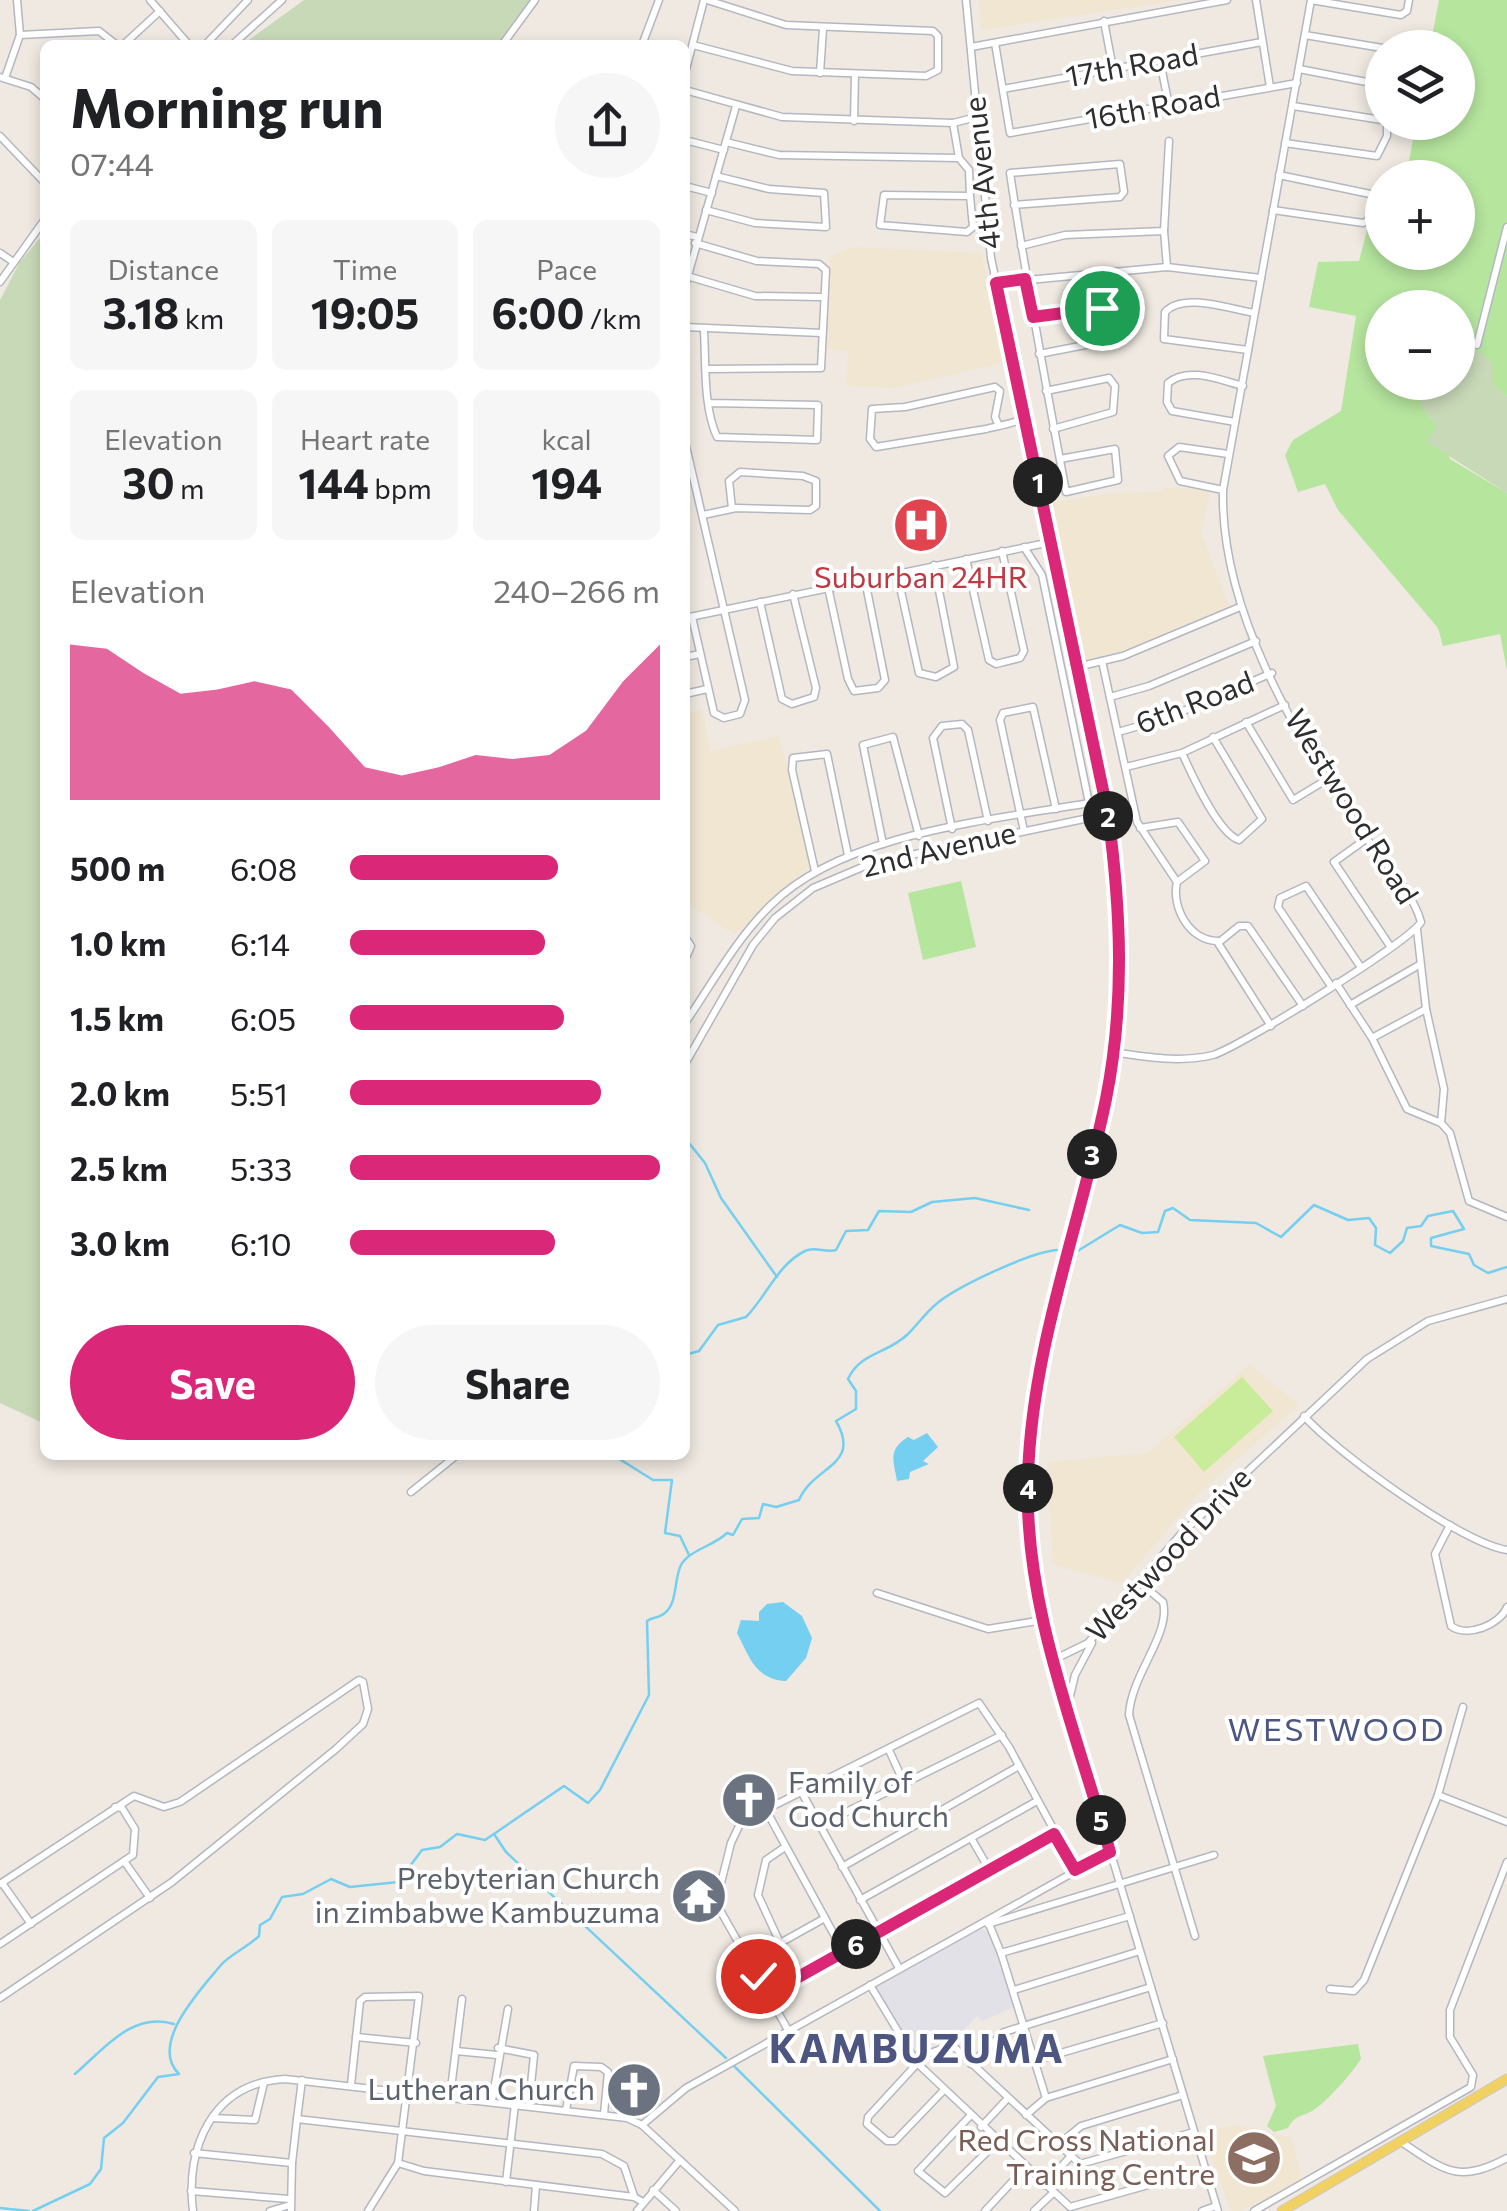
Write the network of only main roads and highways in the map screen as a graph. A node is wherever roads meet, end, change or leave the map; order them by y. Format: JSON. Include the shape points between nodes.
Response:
{"nodes":[{"id":1,"x":1507,"y":2080,"type":"edge"},
{"id":2,"x":1282,"y":2211,"type":"edge"}],
"edges":[{"from":1,"to":2,"type":"main road"}]}
